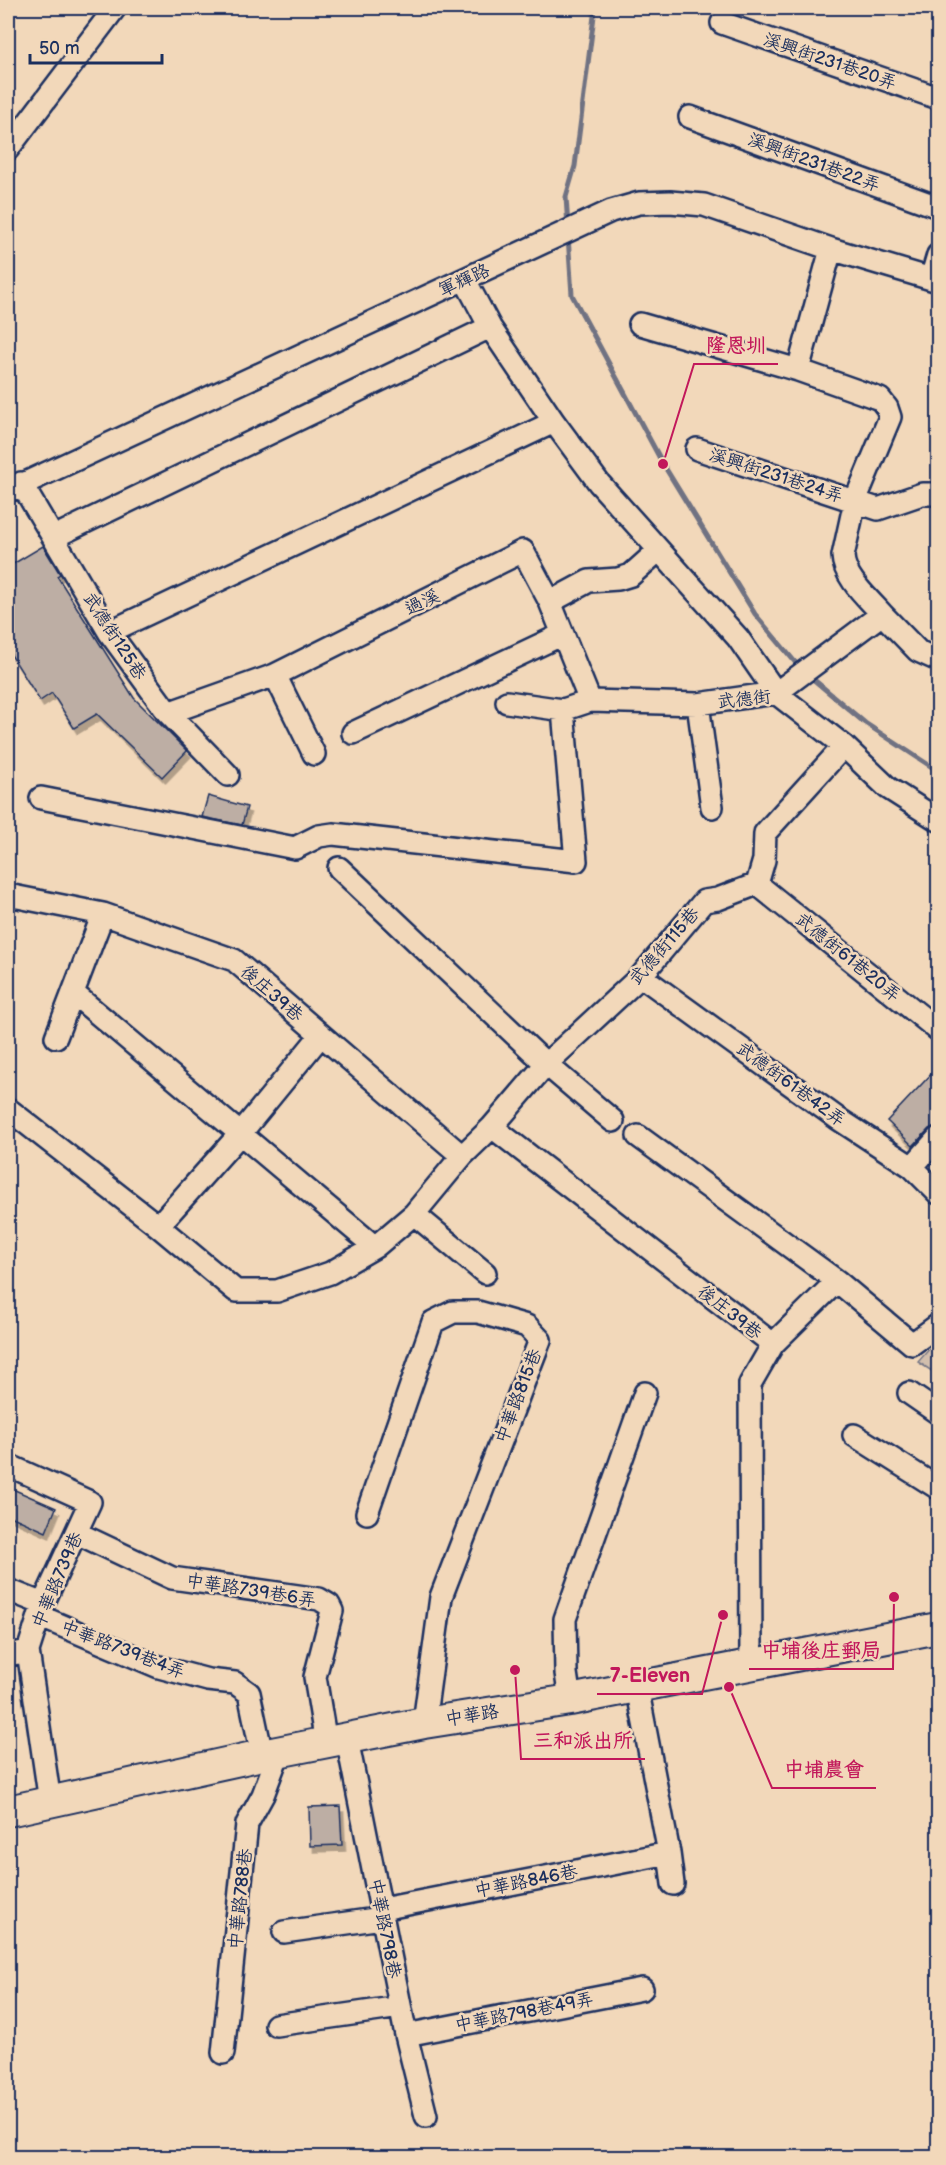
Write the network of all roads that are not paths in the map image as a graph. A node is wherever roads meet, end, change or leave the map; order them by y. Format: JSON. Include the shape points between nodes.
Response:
{"nodes":[{"id":1,"x":115,"y":8,"type":"edge"},
{"id":2,"x":722,"y":23,"type":"dead end"},
{"id":3,"x":939,"y":98,"type":"edge"},
{"id":4,"x":690,"y":117,"type":"dead end"},
{"id":5,"x":8,"y":149,"type":"edge"},
{"id":6,"x":939,"y":207,"type":"edge"},
{"id":7,"x":831,"y":249,"type":"junction"},
{"id":8,"x":939,"y":255,"type":"edge"},
{"id":9,"x":465,"y":280,"type":"junction"},
{"id":10,"x":934,"y":280,"type":"edge"},
{"id":11,"x":640,"y":324,"type":"dead end"},
{"id":12,"x":490,"y":327,"type":"junction"},
{"id":13,"x":798,"y":369,"type":"junction"},
{"id":14,"x":554,"y":422,"type":"junction"},
{"id":15,"x":697,"y":448,"type":"dead end"},
{"id":16,"x":14,"y":487,"type":"edge"},
{"id":17,"x":939,"y":494,"type":"edge"},
{"id":18,"x":855,"y":501,"type":"junction"},
{"id":19,"x":54,"y":537,"type":"junction"},
{"id":20,"x":659,"y":550,"type":"junction"},
{"id":21,"x":549,"y":602,"type":"junction"},
{"id":22,"x":882,"y":614,"type":"junction"},
{"id":23,"x":109,"y":632,"type":"junction"},
{"id":24,"x":561,"y":635,"type":"junction"},
{"id":25,"x":939,"y":660,"type":"edge"},
{"id":26,"x":275,"y":675,"type":"junction"},
{"id":27,"x":776,"y":693,"type":"junction"},
{"id":28,"x":590,"y":701,"type":"junction"},
{"id":29,"x":507,"y":702,"type":"dead end"},
{"id":30,"x":698,"y":704,"type":"junction"},
{"id":31,"x":563,"y":710,"type":"junction"},
{"id":32,"x":168,"y":713,"type":"junction"},
{"id":33,"x":353,"y":733,"type":"dead end"},
{"id":34,"x":844,"y":746,"type":"junction"},
{"id":35,"x":314,"y":754,"type":"dead end"},
{"id":36,"x":228,"y":775,"type":"dead end"},
{"id":37,"x":41,"y":798,"type":"dead end"},
{"id":38,"x":712,"y":807,"type":"dead end"},
{"id":39,"x":939,"y":820,"type":"edge"},
{"id":40,"x":339,"y":868,"type":"dead end"},
{"id":41,"x":757,"y":884,"type":"junction"},
{"id":42,"x":8,"y":896,"type":"edge"},
{"id":43,"x":103,"y":914,"type":"junction"},
{"id":44,"x":641,"y":976,"type":"junction"},
{"id":45,"x":73,"y":993,"type":"junction"},
{"id":46,"x":939,"y":1030,"type":"edge"},
{"id":47,"x":321,"y":1035,"type":"junction"},
{"id":48,"x":56,"y":1037,"type":"dead end"},
{"id":49,"x":546,"y":1064,"type":"junction"},
{"id":50,"x":8,"y":1109,"type":"edge"},
{"id":51,"x":613,"y":1121,"type":"dead end"},
{"id":52,"x":492,"y":1127,"type":"junction"},
{"id":53,"x":240,"y":1134,"type":"junction"},
{"id":54,"x":638,"y":1136,"type":"dead end"},
{"id":55,"x":939,"y":1138,"type":"edge"},
{"id":56,"x":462,"y":1156,"type":"junction"},
{"id":57,"x":912,"y":1167,"type":"junction"},
{"id":58,"x":939,"y":1193,"type":"edge"},
{"id":59,"x":414,"y":1214,"type":"junction"},
{"id":60,"x":158,"y":1226,"type":"junction"},
{"id":61,"x":375,"y":1247,"type":"junction"},
{"id":62,"x":485,"y":1273,"type":"dead end"},
{"id":63,"x":837,"y":1281,"type":"junction"},
{"id":64,"x":939,"y":1324,"type":"edge"},
{"id":65,"x":772,"y":1344,"type":"junction"},
{"id":66,"x":645,"y":1393,"type":"dead end"},
{"id":67,"x":909,"y":1393,"type":"dead end"},
{"id":68,"x":939,"y":1413,"type":"edge"},
{"id":69,"x":854,"y":1435,"type":"dead end"},
{"id":70,"x":8,"y":1466,"type":"edge"},
{"id":71,"x":939,"y":1488,"type":"edge"},
{"id":72,"x":367,"y":1513,"type":"dead end"},
{"id":73,"x":77,"y":1533,"type":"junction"},
{"id":74,"x":8,"y":1590,"type":"edge"},
{"id":75,"x":41,"y":1610,"type":"junction"},
{"id":76,"x":939,"y":1628,"type":"edge"},
{"id":77,"x":18,"y":1653,"type":"edge"},
{"id":78,"x":751,"y":1664,"type":"junction"},
{"id":79,"x":637,"y":1687,"type":"junction"},
{"id":80,"x":570,"y":1700,"type":"junction"},
{"id":81,"x":424,"y":1723,"type":"junction"},
{"id":82,"x":337,"y":1741,"type":"junction"},
{"id":83,"x":271,"y":1753,"type":"junction"},
{"id":84,"x":50,"y":1802,"type":"junction"},
{"id":85,"x":8,"y":1811,"type":"edge"},
{"id":86,"x":669,"y":1853,"type":"junction"},
{"id":87,"x":673,"y":1884,"type":"dead end"},
{"id":88,"x":382,"y":1913,"type":"junction"},
{"id":89,"x":284,"y":1932,"type":"dead end"},
{"id":90,"x":642,"y":1989,"type":"dead end"},
{"id":91,"x":400,"y":2007,"type":"junction"},
{"id":92,"x":276,"y":2025,"type":"dead end"},
{"id":93,"x":406,"y":2035,"type":"junction"},
{"id":94,"x":223,"y":2053,"type":"dead end"},
{"id":95,"x":426,"y":2116,"type":"dead end"}],
"edges":[{"from":1,"to":5,"type":"street"},
{"from":2,"to":3,"type":"street","name":"溪興街231巷20弄"},
{"from":4,"to":6,"type":"street","name":"溪興街231巷22弄"},
{"from":7,"to":9,"type":"street","name":"軍輝路","via":[[704,205],[639,203],[611,211]]},
{"from":7,"to":10,"type":"street","name":"軍輝路"},
{"from":7,"to":13,"type":"street"},
{"from":8,"to":10,"type":"street"},
{"from":9,"to":12,"type":"street"},
{"from":9,"to":16,"type":"street","name":"軍輝路"},
{"from":11,"to":13,"type":"street","name":"溪興街231巷24弄"},
{"from":12,"to":14,"type":"street"},
{"from":12,"to":19,"type":"street"},
{"from":13,"to":18,"type":"street","name":"溪興街231巷24弄","via":[[880,399],[887,408],[890,417]]},
{"from":14,"to":20,"type":"street","via":[[599,483]]},
{"from":14,"to":23,"type":"street"},
{"from":15,"to":18,"type":"street","name":"溪興街231巷24弄"},
{"from":16,"to":19,"type":"street","name":"武德街125巷"},
{"from":17,"to":18,"type":"street","via":[[921,494],[878,509]]},
{"from":18,"to":22,"type":"street","name":"溪興街231巷24弄","via":[[843,565]]},
{"from":19,"to":23,"type":"street","name":"武德街125巷"},
{"from":20,"to":21,"type":"street","via":[[631,575],[589,581]]},
{"from":20,"to":27,"type":"street","via":[[738,638]]},
{"from":21,"to":24,"type":"street","name":"過溪"},
{"from":21,"to":26,"type":"street","name":"過溪","via":[[523,551]]},
{"from":22,"to":25,"type":"street","name":"溪興街231巷24弄","via":[[918,651]]},
{"from":22,"to":27,"type":"street"},
{"from":23,"to":32,"type":"street","name":"武德街125巷"},
{"from":24,"to":28,"type":"street","name":"過溪"},
{"from":24,"to":33,"type":"street"},
{"from":26,"to":32,"type":"street","name":"過溪"},
{"from":26,"to":35,"type":"street"},
{"from":27,"to":30,"type":"street","name":"武德街"},
{"from":27,"to":34,"type":"street","name":"武德街"},
{"from":28,"to":30,"type":"street","name":"武德街"},
{"from":28,"to":31,"type":"street","name":"武德街"},
{"from":29,"to":31,"type":"street","name":"武德街"},
{"from":30,"to":38,"type":"street"},
{"from":31,"to":37,"type":"street","via":[[576,861],[333,834],[295,848]]},
{"from":32,"to":36,"type":"street","name":"武德街125巷"},
{"from":34,"to":39,"type":"street","name":"武德街","via":[[888,788]]},
{"from":34,"to":41,"type":"street","via":[[765,833],[764,860]]},
{"from":40,"to":49,"type":"street"},
{"from":41,"to":44,"type":"street","name":"武德街115巷","via":[[704,901]]},
{"from":41,"to":46,"type":"street","name":"武德街61巷20弄"},
{"from":42,"to":43,"type":"street","name":"後庄39巷"},
{"from":43,"to":45,"type":"street"},
{"from":43,"to":47,"type":"street","name":"後庄39巷","via":[[234,960]]},
{"from":44,"to":49,"type":"street","name":"武德街115巷"},
{"from":44,"to":57,"type":"street","name":"武德街61巷42弄","via":[[837,1118]]},
{"from":45,"to":48,"type":"street"},
{"from":45,"to":53,"type":"street"},
{"from":47,"to":53,"type":"street"},
{"from":47,"to":56,"type":"street","name":"後庄39巷"},
{"from":49,"to":51,"type":"street"},
{"from":49,"to":52,"type":"street","name":"武德街115巷"},
{"from":50,"to":60,"type":"street"},
{"from":52,"to":56,"type":"street"},
{"from":52,"to":65,"type":"street","name":"後庄39巷"},
{"from":53,"to":60,"type":"street"},
{"from":53,"to":61,"type":"street"},
{"from":54,"to":63,"type":"street"},
{"from":55,"to":57,"type":"street"},
{"from":56,"to":59,"type":"street"},
{"from":57,"to":58,"type":"street","name":"武德街61巷42弄"},
{"from":59,"to":61,"type":"street"},
{"from":59,"to":62,"type":"street"},
{"from":60,"to":61,"type":"street","via":[[236,1291],[277,1292],[330,1273]]},
{"from":63,"to":64,"type":"street","via":[[912,1344]]},
{"from":63,"to":65,"type":"street"},
{"from":65,"to":78,"type":"street","name":"後庄39巷","via":[[750,1384]]},
{"from":66,"to":80,"type":"street","via":[[565,1619]]},
{"from":67,"to":68,"type":"street"},
{"from":69,"to":71,"type":"street"},
{"from":70,"to":73,"type":"street","name":"中華路739巷","via":[[90,1502]]},
{"from":72,"to":81,"type":"street","name":"中華路815巷","via":[[433,1322],[453,1312],[478,1312],[527,1326],[540,1340],[441,1597]]},
{"from":73,"to":75,"type":"street","name":"中華路739巷"},
{"from":73,"to":82,"type":"street","name":"中華路739巷6弄","via":[[172,1578],[319,1599],[329,1605],[332,1611],[315,1677]]},
{"from":74,"to":75,"type":"street","name":"中華路739巷4弄"},
{"from":75,"to":77,"type":"street","name":"中華路739巷"},
{"from":75,"to":83,"type":"street","name":"中華路739巷4弄","via":[[159,1667],[235,1683],[249,1693]]},
{"from":76,"to":78,"type":"main road","name":"中華路"},
{"from":77,"to":84,"type":"street","name":"中華路739巷"},
{"from":78,"to":79,"type":"main road","name":"中華路"},
{"from":79,"to":80,"type":"main road","name":"中華路"},
{"from":79,"to":86,"type":"street"},
{"from":80,"to":81,"type":"main road","name":"中華路"},
{"from":81,"to":82,"type":"main road","name":"中華路"},
{"from":82,"to":83,"type":"main road","name":"中華路"},
{"from":82,"to":88,"type":"street","name":"中華路798巷"},
{"from":83,"to":84,"type":"main road","name":"中華路"},
{"from":83,"to":94,"type":"street","name":"中華路788巷","via":[[263,1795],[247,1824]]},
{"from":84,"to":85,"type":"main road","name":"中華路"},
{"from":86,"to":87,"type":"street"},
{"from":86,"to":88,"type":"street","name":"中華路846巷"},
{"from":88,"to":89,"type":"street","name":"中華路846巷"},
{"from":88,"to":91,"type":"street","name":"中華路798巷"},
{"from":90,"to":93,"type":"street","name":"中華路798巷49弄"},
{"from":91,"to":92,"type":"street"},
{"from":91,"to":93,"type":"street","name":"中華路798巷"},
{"from":93,"to":95,"type":"street","name":"中華路798巷"}]}
